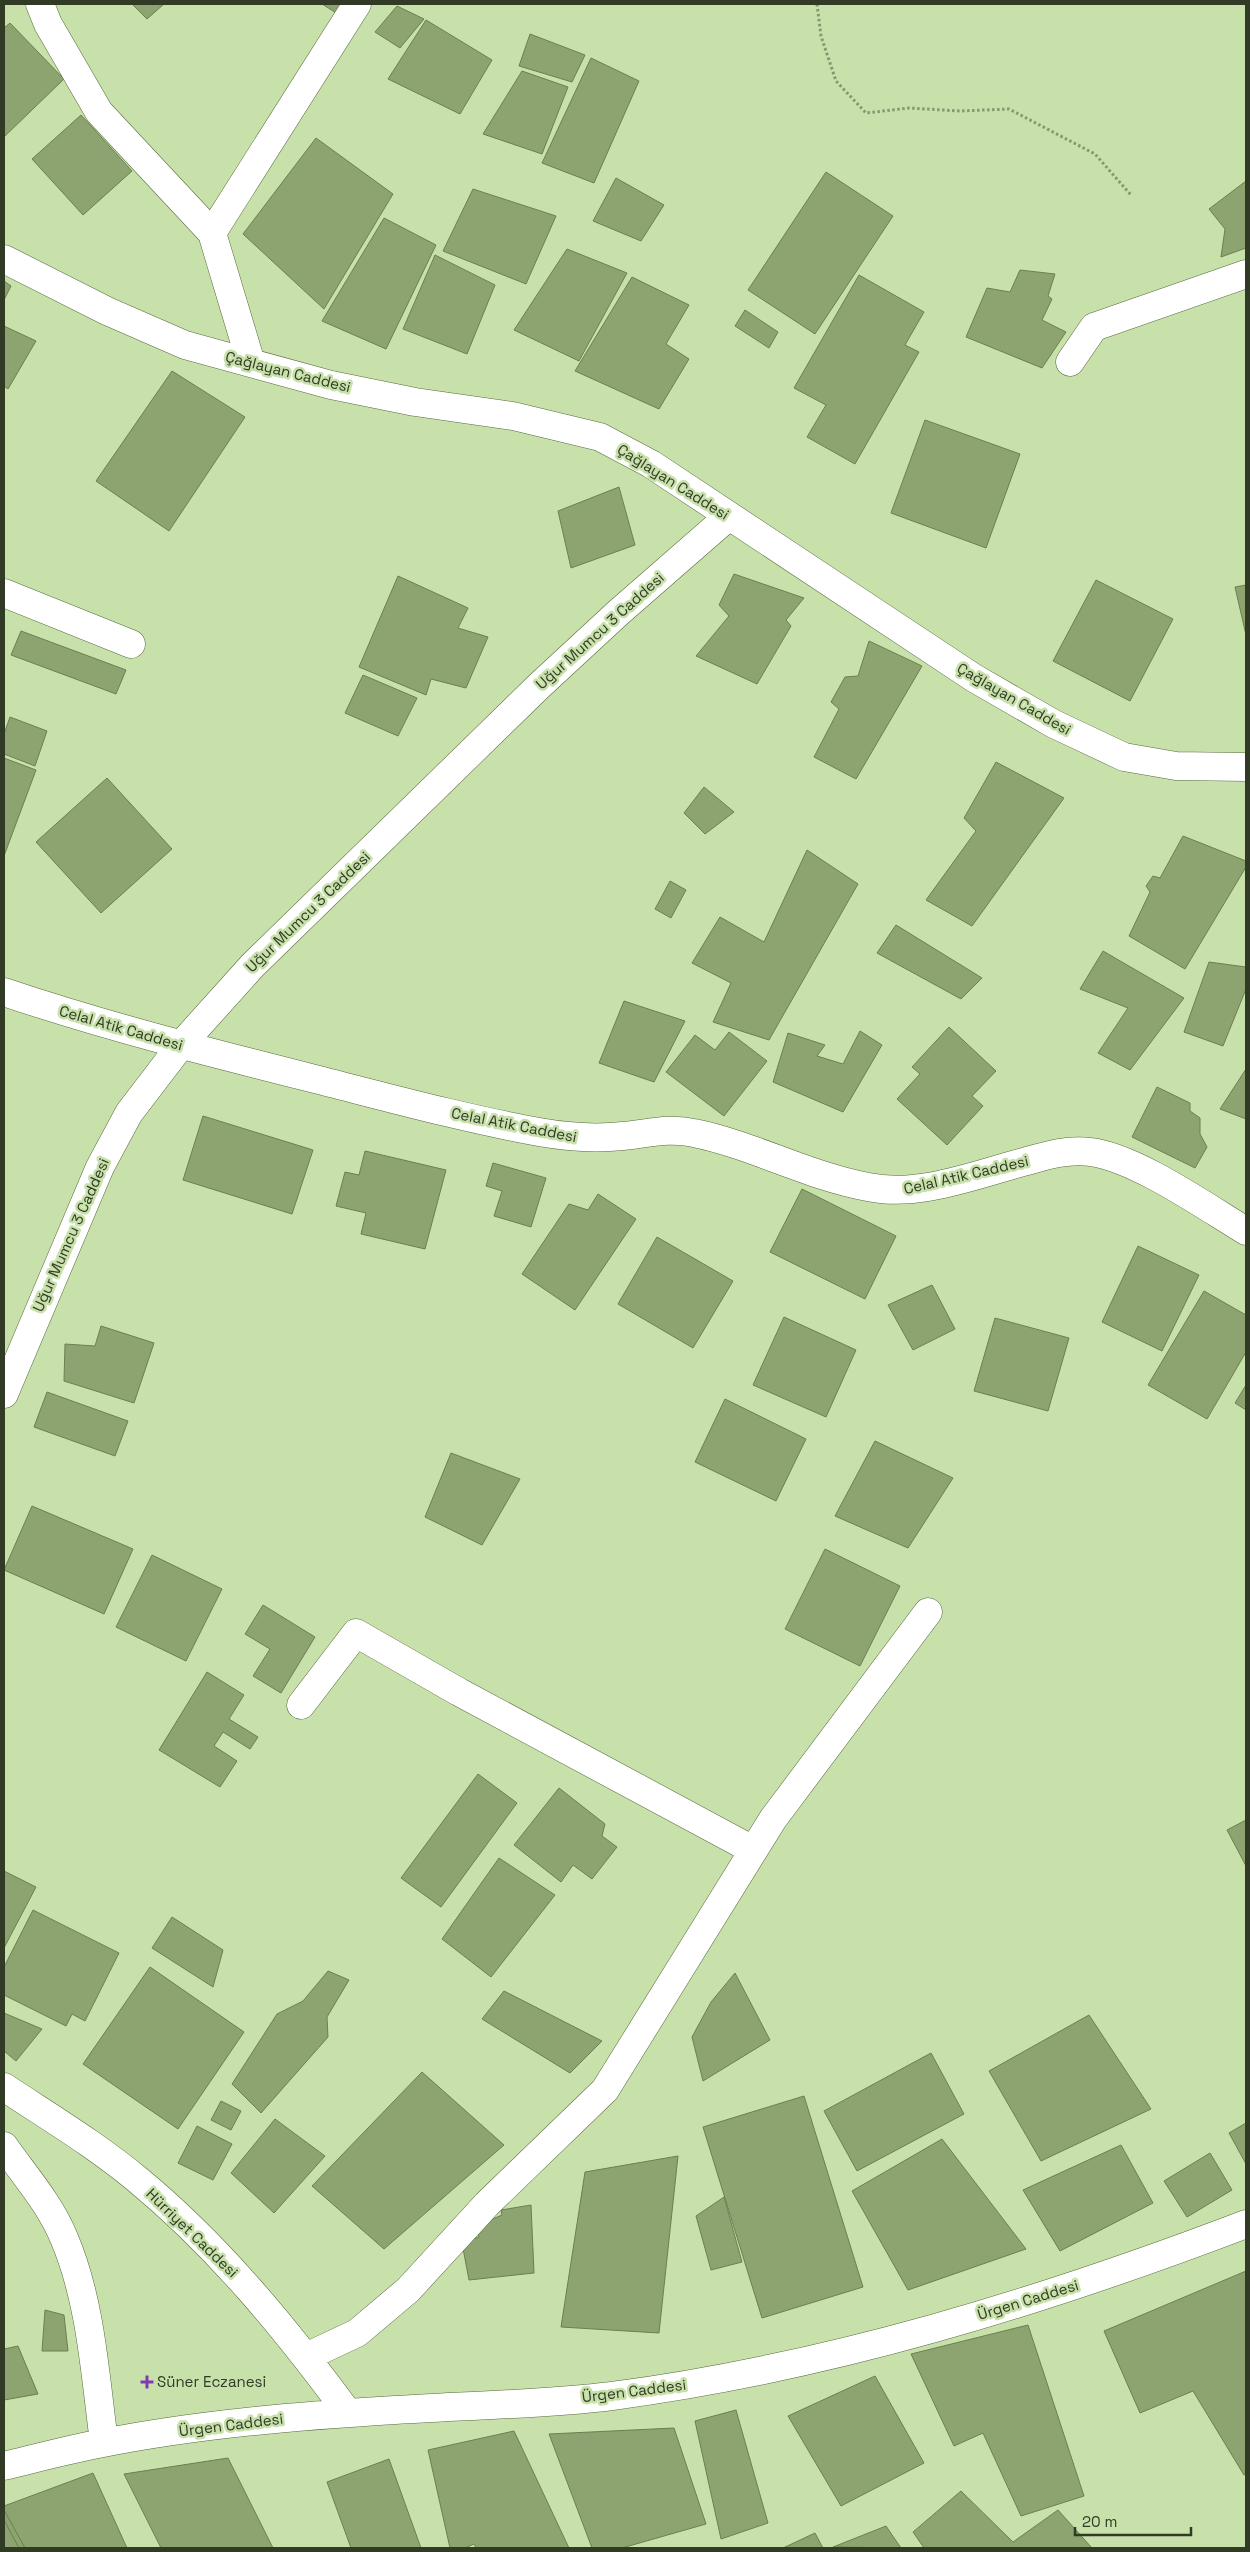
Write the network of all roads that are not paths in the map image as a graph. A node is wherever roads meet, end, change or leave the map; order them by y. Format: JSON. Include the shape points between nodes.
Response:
{"nodes":[{"id":1,"x":40,"y":4,"type":"edge"},
{"id":2,"x":357,"y":4,"type":"edge"},
{"id":3,"x":212,"y":233,"type":"junction"},
{"id":4,"x":4,"y":259,"type":"edge"},
{"id":5,"x":1246,"y":274,"type":"edge"},
{"id":6,"x":1070,"y":362,"type":"dead end"},
{"id":7,"x":251,"y":363,"type":"junction"},
{"id":8,"x":729,"y":516,"type":"junction"},
{"id":9,"x":4,"y":593,"type":"edge"},
{"id":10,"x":132,"y":644,"type":"dead end"},
{"id":11,"x":1246,"y":767,"type":"edge"},
{"id":12,"x":4,"y":992,"type":"edge"},
{"id":13,"x":181,"y":1045,"type":"junction"},
{"id":14,"x":1246,"y":1231,"type":"edge"},
{"id":15,"x":5,"y":1385,"type":"edge"},
{"id":16,"x":928,"y":1612,"type":"dead end"},
{"id":17,"x":301,"y":1705,"type":"dead end"},
{"id":18,"x":753,"y":1850,"type":"junction"},
{"id":19,"x":4,"y":2087,"type":"edge"},
{"id":20,"x":4,"y":2146,"type":"edge"},
{"id":21,"x":1246,"y":2224,"type":"edge"},
{"id":22,"x":306,"y":2357,"type":"junction"},
{"id":23,"x":348,"y":2413,"type":"junction"},
{"id":24,"x":104,"y":2442,"type":"junction"},
{"id":25,"x":4,"y":2466,"type":"edge"}],
"edges":[{"from":1,"to":3,"type":"street","via":[[98,112]]},
{"from":2,"to":3,"type":"street"},
{"from":3,"to":7,"type":"street"},
{"from":4,"to":7,"type":"street","name":"Çağlayan Caddesi","via":[[185,346]]},
{"from":5,"to":6,"type":"street","via":[[1094,327]]},
{"from":7,"to":8,"type":"street","name":"Çağlayan Caddesi","via":[[331,385],[415,402],[513,416],[600,437],[651,464]]},
{"from":8,"to":11,"type":"street","name":"Çağlayan Caddesi","via":[[974,678],[1054,724],[1124,757],[1176,766]]},
{"from":8,"to":13,"type":"street","name":"Uğur Mumcu 3 Caddesi","via":[[533,693],[252,966]]},
{"from":9,"to":10,"type":"street"},
{"from":12,"to":13,"type":"street","name":"Celal Atik Caddesi"},
{"from":13,"to":14,"type":"street","name":"Celal Atik Caddesi","via":[[427,1108],[540,1132],[588,1138],[663,1130],[691,1132],[869,1188],[898,1191],[1069,1150],[1094,1152],[1131,1164]]},
{"from":13,"to":15,"type":"street","name":"Uğur Mumcu 3 Caddesi","via":[[129,1113],[100,1166]]},
{"from":16,"to":18,"type":"street"},
{"from":17,"to":18,"type":"street","via":[[356,1633]]},
{"from":18,"to":22,"type":"street","via":[[605,2090],[486,2204],[408,2290],[357,2333]]},
{"from":19,"to":22,"type":"street","name":"Hürriyet Caddesi","via":[[93,2145],[138,2180],[200,2236]]},
{"from":20,"to":24,"type":"street","via":[[47,2205],[64,2238],[78,2281],[91,2346]]},
{"from":21,"to":23,"type":"street","name":"Ürgen Caddesi","via":[[1125,2270],[1000,2310],[822,2358],[703,2382],[608,2396]]},
{"from":22,"to":23,"type":"street","name":"Hürriyet Caddesi"},
{"from":23,"to":24,"type":"street","name":"Ürgen Caddesi","via":[[230,2423]]},
{"from":24,"to":25,"type":"street","name":"Ürgen Caddesi"}]}
